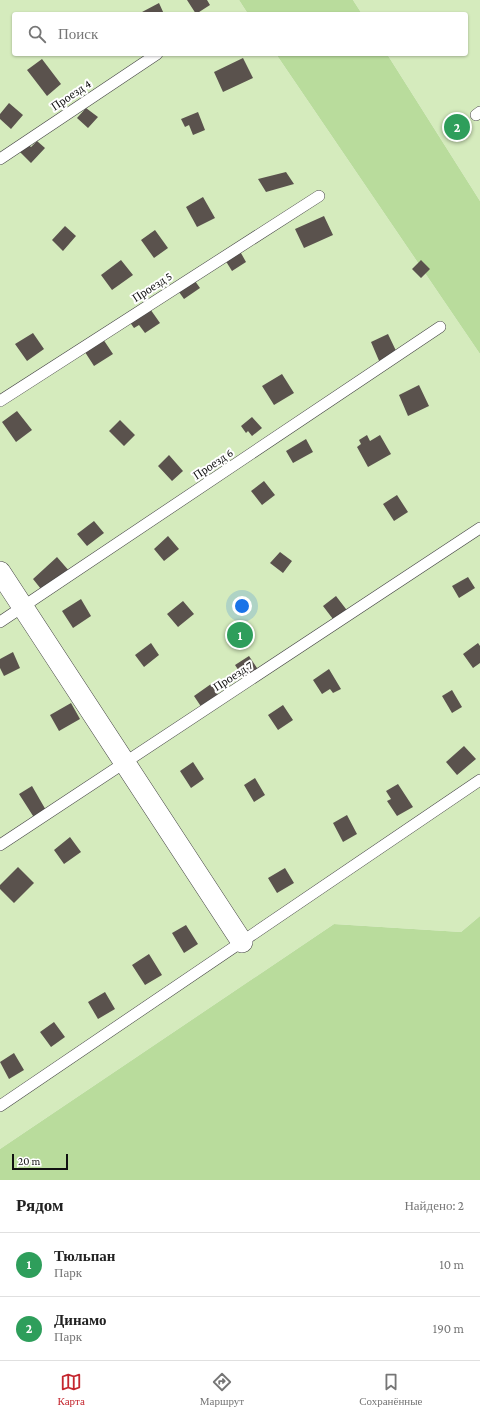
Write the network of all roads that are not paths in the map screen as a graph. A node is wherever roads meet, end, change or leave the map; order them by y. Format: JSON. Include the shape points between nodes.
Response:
{"nodes":[{"id":1,"x":154,"y":56,"type":"edge"},
{"id":2,"x":0,"y":159,"type":"edge"},
{"id":3,"x":319,"y":196,"type":"dead end"},
{"id":4,"x":440,"y":327,"type":"dead end"},
{"id":5,"x":0,"y":401,"type":"edge"},
{"id":6,"x":480,"y":528,"type":"edge"},
{"id":7,"x":0,"y":572,"type":"edge"},
{"id":8,"x":23,"y":607,"type":"junction"},
{"id":9,"x":0,"y":622,"type":"edge"},
{"id":10,"x":125,"y":762,"type":"junction"},
{"id":11,"x":480,"y":780,"type":"edge"},
{"id":12,"x":0,"y":845,"type":"edge"},
{"id":13,"x":242,"y":942,"type":"junction"},
{"id":14,"x":0,"y":1106,"type":"edge"}],
"edges":[{"from":1,"to":2,"type":"lane","name":"Проезд 4"},
{"from":3,"to":5,"type":"lane","name":"Проезд 5"},
{"from":4,"to":8,"type":"lane","name":"Проезд 6"},
{"from":6,"to":10,"type":"lane","name":"Проезд 7"},
{"from":7,"to":8,"type":"street"},
{"from":8,"to":9,"type":"lane","name":"Проезд 6"},
{"from":8,"to":10,"type":"street"},
{"from":10,"to":12,"type":"lane","name":"Проезд 7"},
{"from":10,"to":13,"type":"street"},
{"from":11,"to":13,"type":"lane"},
{"from":13,"to":14,"type":"lane"}]}
